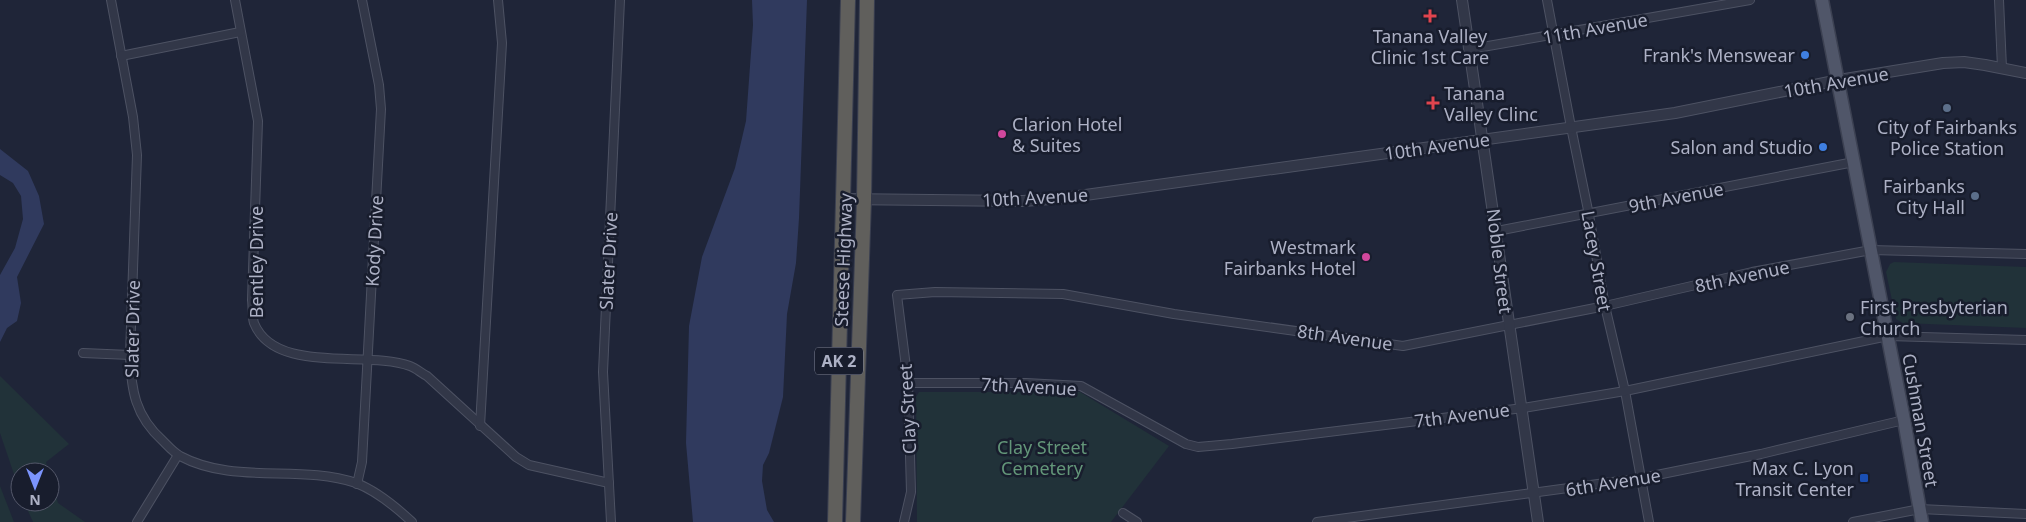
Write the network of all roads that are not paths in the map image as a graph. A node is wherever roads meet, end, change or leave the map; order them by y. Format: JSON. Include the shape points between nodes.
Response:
{"nodes":[{"id":1,"x":111,"y":0,"type":"edge"},
{"id":2,"x":235,"y":0,"type":"edge"},
{"id":3,"x":362,"y":0,"type":"edge"},
{"id":4,"x":498,"y":0,"type":"edge"},
{"id":5,"x":620,"y":0,"type":"edge"},
{"id":6,"x":848,"y":0,"type":"edge"},
{"id":7,"x":867,"y":0,"type":"edge"},
{"id":8,"x":1462,"y":0,"type":"edge"},
{"id":9,"x":1548,"y":0,"type":"edge"},
{"id":10,"x":1750,"y":0,"type":"edge"},
{"id":11,"x":1822,"y":0,"type":"edge"},
{"id":12,"x":1999,"y":0,"type":"edge"},
{"id":13,"x":240,"y":32,"type":"junction"},
{"id":14,"x":1554,"y":35,"type":"junction"},
{"id":15,"x":1470,"y":49,"type":"junction"},
{"id":16,"x":121,"y":56,"type":"junction"},
{"id":17,"x":2002,"y":68,"type":"junction"},
{"id":18,"x":2026,"y":73,"type":"edge"},
{"id":19,"x":1839,"y":80,"type":"junction"},
{"id":20,"x":1571,"y":128,"type":"junction"},
{"id":21,"x":1484,"y":140,"type":"junction"},
{"id":22,"x":1854,"y":162,"type":"junction"},
{"id":23,"x":843,"y":199,"type":"junction"},
{"id":24,"x":864,"y":200,"type":"junction"},
{"id":25,"x":1589,"y":215,"type":"junction"},
{"id":26,"x":1497,"y":231,"type":"junction"},
{"id":27,"x":1872,"y":250,"type":"junction"},
{"id":28,"x":2026,"y":254,"type":"edge"},
{"id":29,"x":897,"y":295,"type":"joint"},
{"id":30,"x":1605,"y":306,"type":"junction"},
{"id":31,"x":1508,"y":324,"type":"junction"},
{"id":32,"x":1888,"y":336,"type":"junction"},
{"id":33,"x":2026,"y":340,"type":"edge"},
{"id":34,"x":83,"y":353,"type":"dead end"},
{"id":35,"x":130,"y":355,"type":"junction"},
{"id":36,"x":368,"y":360,"type":"junction"},
{"id":37,"x":908,"y":383,"type":"junction"},
{"id":38,"x":1624,"y":391,"type":"junction"},
{"id":39,"x":1523,"y":408,"type":"junction"},
{"id":40,"x":1904,"y":420,"type":"junction"},
{"id":41,"x":480,"y":426,"type":"junction"},
{"id":42,"x":178,"y":455,"type":"junction"},
{"id":43,"x":1642,"y":478,"type":"junction"},
{"id":44,"x":609,"y":483,"type":"junction"},
{"id":45,"x":357,"y":484,"type":"junction"},
{"id":46,"x":1534,"y":494,"type":"junction"},
{"id":47,"x":1123,"y":513,"type":"dead end"},
{"id":48,"x":2026,"y":514,"type":"edge"},
{"id":49,"x":1921,"y":516,"type":"edge"},
{"id":50,"x":137,"y":522,"type":"edge"},
{"id":51,"x":412,"y":522,"type":"edge"},
{"id":52,"x":611,"y":522,"type":"edge"},
{"id":53,"x":835,"y":522,"type":"edge"},
{"id":54,"x":853,"y":522,"type":"edge"},
{"id":55,"x":904,"y":522,"type":"edge"},
{"id":56,"x":1137,"y":522,"type":"edge"},
{"id":57,"x":1317,"y":522,"type":"edge"},
{"id":58,"x":1538,"y":522,"type":"edge"},
{"id":59,"x":1649,"y":522,"type":"edge"},
{"id":60,"x":1853,"y":522,"type":"edge"}],
"edges":[{"from":1,"to":16,"type":"street","name":"Slater Drive"},
{"from":2,"to":13,"type":"street","name":"Bentley Drive"},
{"from":3,"to":36,"type":"street","name":"Kody Drive","via":[[381,109]]},
{"from":4,"to":41,"type":"street","via":[[502,43]]},
{"from":5,"to":44,"type":"street","name":"Slater Drive","via":[[603,372]]},
{"from":6,"to":23,"type":"highway","name":"Steese Highway","number":"AK 2"},
{"from":7,"to":24,"type":"highway","name":"Steese Highway","number":"AK 2"},
{"from":8,"to":15,"type":"street","name":"Noble Street"},
{"from":9,"to":14,"type":"street","name":"Lacey Street"},
{"from":10,"to":14,"type":"street","name":"11th Avenue"},
{"from":11,"to":19,"type":"main road","name":"Cushman Street"},
{"from":12,"to":17,"type":"street"},
{"from":13,"to":16,"type":"street"},
{"from":13,"to":36,"type":"street","name":"Bentley Drive","via":[[258,121],[254,322],[273,346],[294,355]]},
{"from":14,"to":15,"type":"street","name":"11th Avenue"},
{"from":14,"to":20,"type":"street","name":"Lacey Street"},
{"from":15,"to":21,"type":"street","name":"Noble Street"},
{"from":16,"to":35,"type":"street","name":"Slater Drive","via":[[137,155]]},
{"from":17,"to":18,"type":"street","name":"10th Avenue"},
{"from":17,"to":19,"type":"street","name":"10th Avenue","via":[[1964,62],[1942,63]]},
{"from":19,"to":20,"type":"street","name":"10th Avenue","via":[[1675,113]]},
{"from":19,"to":22,"type":"main road","name":"Cushman Street"},
{"from":20,"to":21,"type":"street","name":"10th Avenue"},
{"from":20,"to":25,"type":"street","name":"Lacey Street"},
{"from":21,"to":24,"type":"street","name":"10th Avenue","via":[[1064,198],[1023,201]]},
{"from":21,"to":26,"type":"street","name":"Noble Street"},
{"from":22,"to":25,"type":"street","name":"9th Avenue"},
{"from":22,"to":27,"type":"main road","name":"Cushman Street"},
{"from":23,"to":24,"type":"street","name":"10th Avenue"},
{"from":23,"to":53,"type":"highway","name":"Steese Highway","number":"AK 2"},
{"from":24,"to":54,"type":"highway","name":"Steese Highway","number":"AK 2"},
{"from":25,"to":26,"type":"street","name":"9th Avenue"},
{"from":25,"to":30,"type":"street","name":"Lacey Street"},
{"from":26,"to":31,"type":"street","name":"Noble Street"},
{"from":27,"to":28,"type":"street","name":"8th Avenue"},
{"from":27,"to":30,"type":"street","name":"8th Avenue","via":[[1752,272]]},
{"from":27,"to":32,"type":"main road","name":"Cushman Street"},
{"from":29,"to":31,"type":"street","name":"8th Avenue","via":[[935,292],[1062,294],[1174,314],[1403,346]]},
{"from":29,"to":37,"type":"street","name":"Clay Street"},
{"from":30,"to":31,"type":"street","name":"8th Avenue"},
{"from":30,"to":38,"type":"street","name":"Lacey Street"},
{"from":31,"to":39,"type":"street","name":"Noble Street"},
{"from":32,"to":33,"type":"street","name":"7th Avenue"},
{"from":32,"to":38,"type":"street","name":"7th Avenue"},
{"from":32,"to":40,"type":"main road","name":"Cushman Street"},
{"from":34,"to":35,"type":"street"},
{"from":35,"to":42,"type":"street","name":"Slater Drive","via":[[134,399],[157,436]]},
{"from":36,"to":41,"type":"street","name":"Bentley Drive","via":[[412,366]]},
{"from":36,"to":45,"type":"street","name":"Kody Drive","via":[[362,462]]},
{"from":37,"to":39,"type":"street","name":"7th Avenue","via":[[1081,386],[1176,440],[1198,447]]},
{"from":37,"to":55,"type":"street","name":"Clay Street","via":[[911,492]]},
{"from":38,"to":39,"type":"street","name":"7th Avenue"},
{"from":38,"to":43,"type":"street","name":"Lacey Street"},
{"from":39,"to":46,"type":"street","name":"Noble Street"},
{"from":40,"to":43,"type":"street","name":"6th Avenue"},
{"from":40,"to":49,"type":"main road","name":"Cushman Street"},
{"from":41,"to":44,"type":"street","name":"Bentley Drive","via":[[529,465]]},
{"from":42,"to":45,"type":"street","name":"Slater Drive","via":[[203,465],[249,472],[334,477]]},
{"from":42,"to":50,"type":"street"},
{"from":43,"to":46,"type":"street","name":"6th Avenue"},
{"from":43,"to":59,"type":"street","name":"Lacey Street"},
{"from":44,"to":52,"type":"street","name":"Slater Drive"},
{"from":45,"to":51,"type":"street","name":"Slater Drive","via":[[377,494]]},
{"from":46,"to":57,"type":"street","name":"6th Avenue"},
{"from":46,"to":58,"type":"street","name":"Noble Street"},
{"from":47,"to":56,"type":"street"},
{"from":48,"to":49,"type":"street"},
{"from":49,"to":60,"type":"street"}]}
